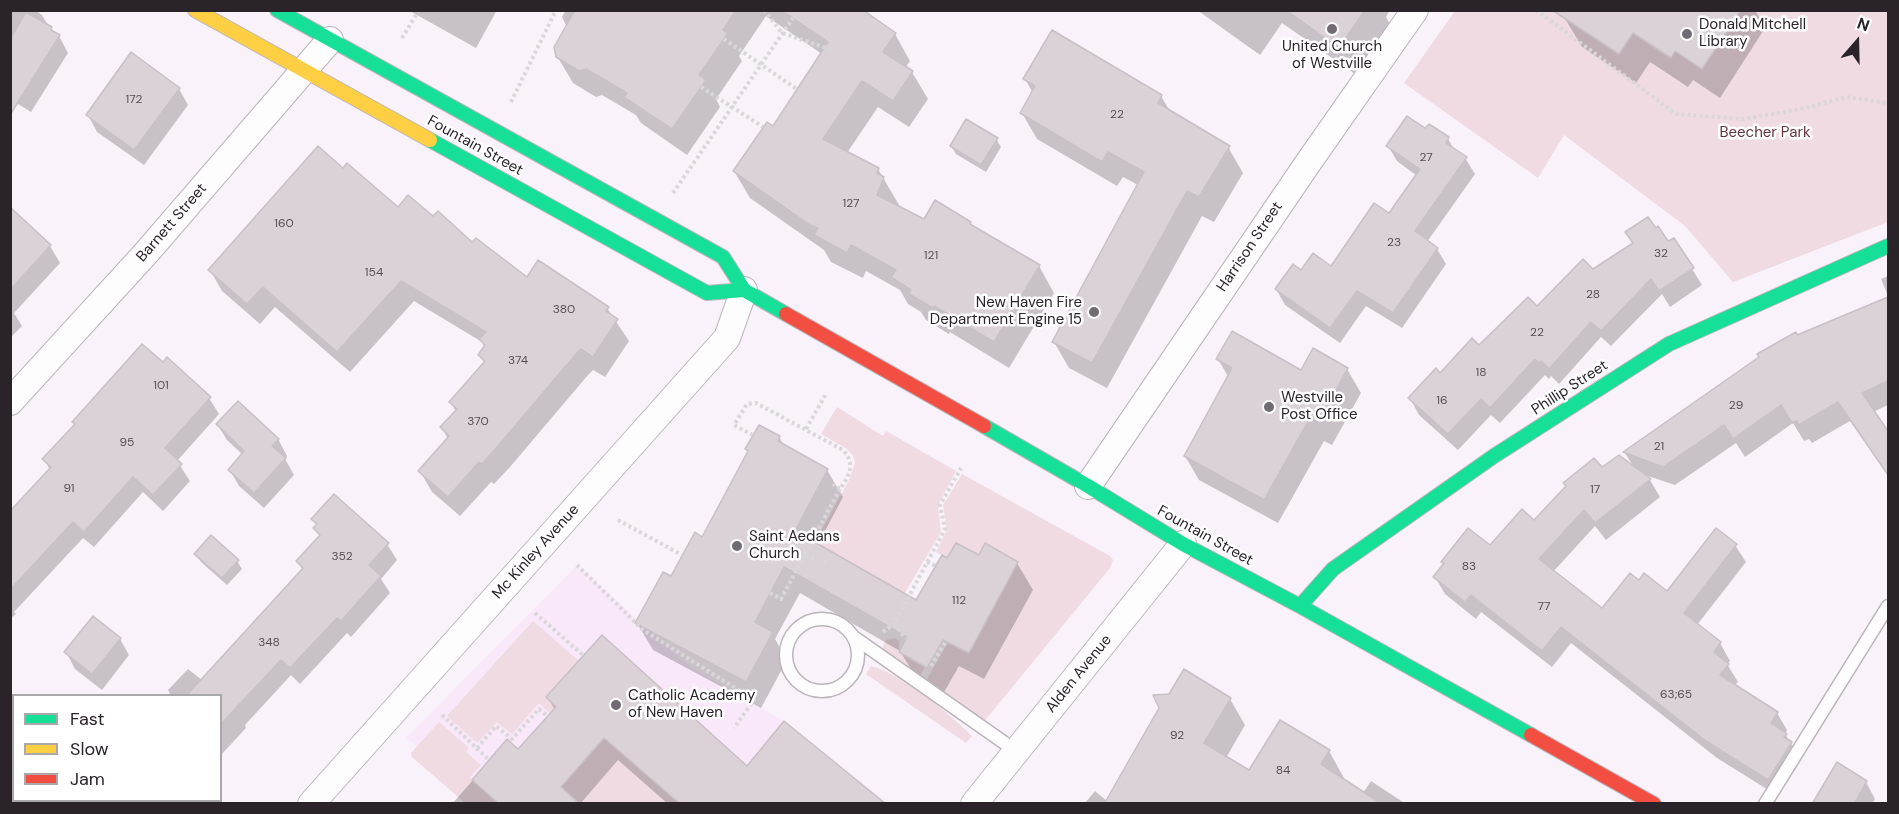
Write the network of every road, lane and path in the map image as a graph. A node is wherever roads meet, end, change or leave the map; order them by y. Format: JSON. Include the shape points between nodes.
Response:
{"nodes":[{"id":1,"x":195,"y":10,"type":"edge"},
{"id":2,"x":277,"y":10,"type":"edge"},
{"id":3,"x":419,"y":10,"type":"edge"},
{"id":4,"x":556,"y":10,"type":"edge"},
{"id":5,"x":764,"y":10,"type":"edge"},
{"id":6,"x":1415,"y":10,"type":"edge"},
{"id":7,"x":1536,"y":10,"type":"edge"},
{"id":8,"x":792,"y":18,"type":"dead end"},
{"id":9,"x":782,"y":33,"type":"junction"},
{"id":10,"x":402,"y":38,"type":"dead end"},
{"id":11,"x":724,"y":39,"type":"dead end"},
{"id":12,"x":330,"y":40,"type":"junction"},
{"id":13,"x":832,"y":50,"type":"dead end"},
{"id":14,"x":761,"y":64,"type":"junction"},
{"id":15,"x":304,"y":70,"type":"junction"},
{"id":16,"x":701,"y":87,"type":"dead end"},
{"id":17,"x":798,"y":90,"type":"dead end"},
{"id":18,"x":511,"y":102,"type":"dead end"},
{"id":19,"x":1888,"y":104,"type":"edge"},
{"id":20,"x":732,"y":107,"type":"junction"},
{"id":21,"x":763,"y":128,"type":"dead end"},
{"id":22,"x":672,"y":194,"type":"dead end"},
{"id":23,"x":1888,"y":246,"type":"edge"},
{"id":24,"x":744,"y":290,"type":"junction"},
{"id":25,"x":826,"y":394,"type":"dead end"},
{"id":26,"x":10,"y":402,"type":"edge"},
{"id":27,"x":806,"y":429,"type":"junction"},
{"id":28,"x":753,"y":435,"type":"dead end"},
{"id":29,"x":961,"y":468,"type":"dead end"},
{"id":30,"x":833,"y":484,"type":"dead end"},
{"id":31,"x":1088,"y":486,"type":"junction"},
{"id":32,"x":840,"y":489,"type":"junction"},
{"id":33,"x":618,"y":520,"type":"dead end"},
{"id":34,"x":1183,"y":544,"type":"junction"},
{"id":35,"x":682,"y":555,"type":"dead end"},
{"id":36,"x":804,"y":556,"type":"junction"},
{"id":37,"x":826,"y":562,"type":"dead end"},
{"id":38,"x":927,"y":562,"type":"junction"},
{"id":39,"x":577,"y":565,"type":"dead end"},
{"id":40,"x":936,"y":566,"type":"dead end"},
{"id":41,"x":770,"y":592,"type":"dead end"},
{"id":42,"x":1300,"y":606,"type":"junction"},
{"id":43,"x":1888,"y":606,"type":"edge"},
{"id":44,"x":535,"y":613,"type":"dead end"},
{"id":45,"x":855,"y":638,"type":"junction"},
{"id":46,"x":906,"y":638,"type":"dead end"},
{"id":47,"x":584,"y":656,"type":"dead end"},
{"id":48,"x":442,"y":715,"type":"dead end"},
{"id":49,"x":551,"y":718,"type":"dead end"},
{"id":50,"x":734,"y":728,"type":"dead end"},
{"id":51,"x":477,"y":748,"type":"junction"},
{"id":52,"x":1016,"y":751,"type":"junction"},
{"id":53,"x":489,"y":760,"type":"dead end"},
{"id":54,"x":311,"y":804,"type":"edge"},
{"id":55,"x":975,"y":804,"type":"edge"},
{"id":56,"x":1654,"y":804,"type":"edge"},
{"id":57,"x":1765,"y":804,"type":"edge"}],
"edges":[{"from":1,"to":15,"type":"main road","name":"Fountain Street"},
{"from":2,"to":12,"type":"main road","name":"Fountain Street"},
{"from":3,"to":10,"type":"path"},
{"from":4,"to":18,"type":"path"},
{"from":5,"to":9,"type":"path"},
{"from":6,"to":31,"type":"street","name":"Harrison Street"},
{"from":7,"to":19,"type":"path","via":[[1676,114],[1743,118],[1847,97]]},
{"from":8,"to":9,"type":"path"},
{"from":9,"to":13,"type":"path"},
{"from":9,"to":14,"type":"path"},
{"from":11,"to":14,"type":"path"},
{"from":12,"to":15,"type":"street","name":"Barnett Street"},
{"from":12,"to":24,"type":"main road","name":"Fountain Street","via":[[723,257]]},
{"from":14,"to":17,"type":"path"},
{"from":14,"to":20,"type":"path"},
{"from":15,"to":24,"type":"main road","name":"Fountain Street","via":[[707,293]]},
{"from":15,"to":26,"type":"street","name":"Barnett Street","via":[[147,252]]},
{"from":16,"to":20,"type":"path"},
{"from":20,"to":21,"type":"path"},
{"from":20,"to":22,"type":"path"},
{"from":23,"to":42,"type":"main road","name":"Phillip Street","via":[[1669,344],[1494,456],[1333,569]]},
{"from":24,"to":31,"type":"main road","name":"Fountain Street"},
{"from":24,"to":54,"type":"street","name":"Mc Kinley Avenue","via":[[727,338]]},
{"from":25,"to":27,"type":"path"},
{"from":27,"to":28,"type":"path","via":[[756,403],[747,404],[734,425]]},
{"from":27,"to":32,"type":"path","via":[[843,450],[851,460],[851,470]]},
{"from":29,"to":38,"type":"path","via":[[940,505],[945,529]]},
{"from":30,"to":32,"type":"path"},
{"from":31,"to":34,"type":"main road","name":"Fountain Street"},
{"from":32,"to":36,"type":"path"},
{"from":33,"to":35,"type":"path"},
{"from":34,"to":42,"type":"main road","name":"Fountain Street"},
{"from":34,"to":52,"type":"street","name":"Alden Avenue"},
{"from":36,"to":37,"type":"path"},
{"from":36,"to":41,"type":"path","via":[[781,599]]},
{"from":38,"to":40,"type":"path"},
{"from":38,"to":46,"type":"path","via":[[894,624]]},
{"from":39,"to":50,"type":"path","via":[[643,630],[754,700]]},
{"from":42,"to":56,"type":"main road","name":"Fountain Street"},
{"from":43,"to":57,"type":"lane"},
{"from":44,"to":47,"type":"path"},
{"from":45,"to":45,"type":"lane","via":[[848,628],[827,618],[804,623],[791,635],[785,652],[791,675],[811,690],[841,686],[854,673],[858,662]]},
{"from":45,"to":52,"type":"lane"},
{"from":48,"to":51,"type":"path"},
{"from":49,"to":51,"type":"path","via":[[539,709],[512,738],[496,726]]},
{"from":51,"to":53,"type":"path"},
{"from":52,"to":55,"type":"street","name":"Alden Avenue"}]}
